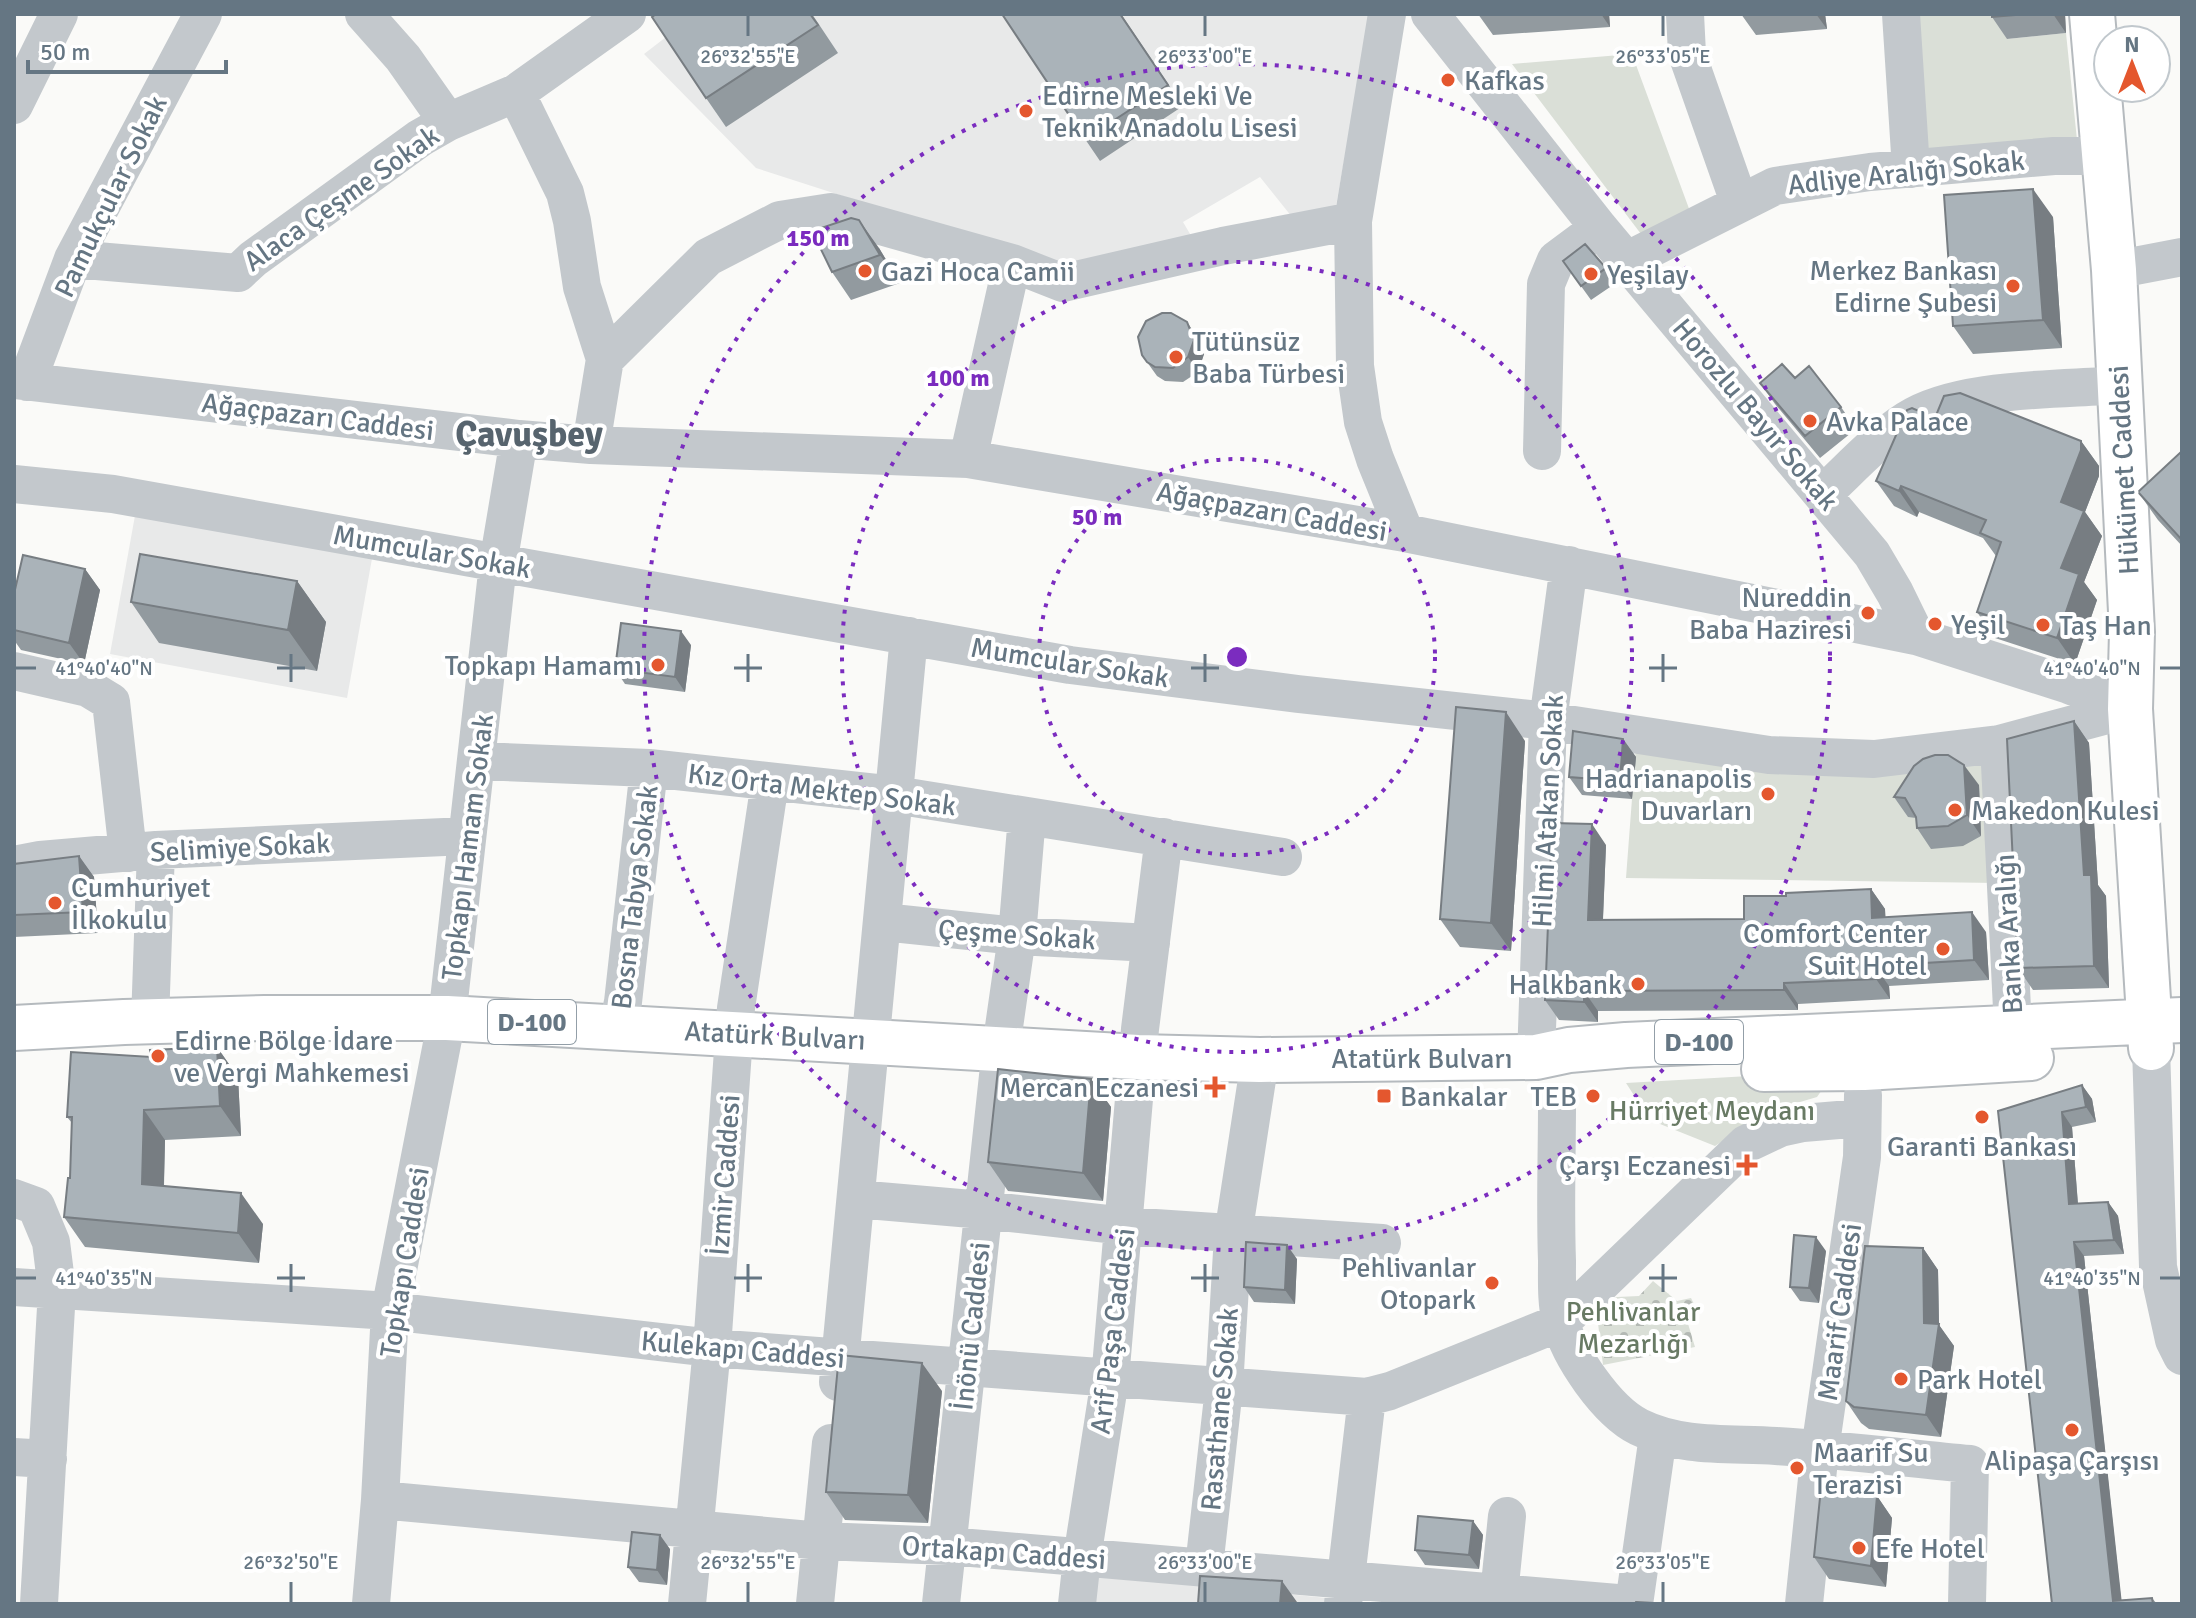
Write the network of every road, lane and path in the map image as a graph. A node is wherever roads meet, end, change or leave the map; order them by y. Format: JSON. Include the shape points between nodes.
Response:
{"nodes":[{"id":1,"x":59,"y":14,"type":"edge"},
{"id":2,"x":203,"y":14,"type":"edge"},
{"id":3,"x":364,"y":14,"type":"edge"},
{"id":4,"x":627,"y":14,"type":"edge"},
{"id":5,"x":1387,"y":14,"type":"edge"},
{"id":6,"x":1430,"y":14,"type":"edge"},
{"id":7,"x":1685,"y":14,"type":"edge"},
{"id":8,"x":1901,"y":14,"type":"edge"},
{"id":9,"x":2092,"y":14,"type":"edge"},
{"id":10,"x":516,"y":93,"type":"junction"},
{"id":11,"x":14,"y":105,"type":"edge"},
{"id":12,"x":448,"y":122,"type":"junction"},
{"id":13,"x":2106,"y":156,"type":"junction"},
{"id":14,"x":1911,"y":169,"type":"junction"},
{"id":15,"x":1739,"y":202,"type":"junction"},
{"id":16,"x":1353,"y":221,"type":"junction"},
{"id":17,"x":1599,"y":228,"type":"junction"},
{"id":18,"x":2182,"y":257,"type":"edge"},
{"id":19,"x":73,"y":259,"type":"junction"},
{"id":20,"x":1628,"y":260,"type":"junction"},
{"id":21,"x":1012,"y":263,"type":"junction"},
{"id":22,"x":2114,"y":270,"type":"junction"},
{"id":23,"x":605,"y":359,"type":"junction"},
{"id":24,"x":20,"y":381,"type":"edge"},
{"id":25,"x":2119,"y":385,"type":"junction"},
{"id":26,"x":519,"y":439,"type":"junction"},
{"id":27,"x":591,"y":445,"type":"junction"},
{"id":28,"x":1542,"y":451,"type":"dead end"},
{"id":29,"x":968,"y":459,"type":"junction"},
{"id":30,"x":14,"y":484,"type":"edge"},
{"id":31,"x":1823,"y":494,"type":"junction"},
{"id":32,"x":1405,"y":533,"type":"junction"},
{"id":33,"x":498,"y":564,"type":"junction"},
{"id":34,"x":1569,"y":565,"type":"junction"},
{"id":35,"x":909,"y":636,"type":"junction"},
{"id":36,"x":1916,"y":636,"type":"junction"},
{"id":37,"x":14,"y":671,"type":"edge"},
{"id":38,"x":2130,"y":709,"type":"junction"},
{"id":39,"x":1548,"y":721,"type":"junction"},
{"id":40,"x":1999,"y":744,"type":"junction"},
{"id":41,"x":478,"y":761,"type":"junction"},
{"id":42,"x":649,"y":768,"type":"junction"},
{"id":43,"x":770,"y":782,"type":"junction"},
{"id":44,"x":895,"y":795,"type":"junction"},
{"id":45,"x":1027,"y":816,"type":"junction"},
{"id":46,"x":467,"y":836,"type":"junction"},
{"id":47,"x":1164,"y":837,"type":"junction"},
{"id":48,"x":142,"y":852,"type":"junction"},
{"id":49,"x":1283,"y":857,"type":"dead end"},
{"id":50,"x":14,"y":865,"type":"edge"},
{"id":51,"x":883,"y":922,"type":"junction"},
{"id":52,"x":1017,"y":936,"type":"junction"},
{"id":53,"x":1151,"y":943,"type":"junction"},
{"id":54,"x":447,"y":1018,"type":"junction"},
{"id":55,"x":150,"y":1021,"type":"junction"},
{"id":56,"x":618,"y":1026,"type":"junction"},
{"id":57,"x":14,"y":1028,"type":"edge"},
{"id":58,"x":2013,"y":1029,"type":"junction"},
{"id":59,"x":734,"y":1033,"type":"junction"},
{"id":60,"x":2166,"y":1034,"type":"edge"},
{"id":61,"x":870,"y":1041,"type":"junction"},
{"id":62,"x":1001,"y":1048,"type":"junction"},
{"id":63,"x":1863,"y":1052,"type":"junction"},
{"id":64,"x":1138,"y":1057,"type":"junction"},
{"id":65,"x":1536,"y":1057,"type":"junction"},
{"id":66,"x":1260,"y":1060,"type":"junction"},
{"id":67,"x":1557,"y":1103,"type":"dead end"},
{"id":68,"x":1862,"y":1118,"type":"junction"},
{"id":69,"x":2168,"y":1160,"type":"edge"},
{"id":70,"x":14,"y":1198,"type":"edge"},
{"id":71,"x":856,"y":1199,"type":"junction"},
{"id":72,"x":983,"y":1210,"type":"junction"},
{"id":73,"x":1125,"y":1226,"type":"junction"},
{"id":74,"x":1233,"y":1235,"type":"junction"},
{"id":75,"x":1382,"y":1243,"type":"dead end"},
{"id":76,"x":14,"y":1287,"type":"edge"},
{"id":77,"x":57,"y":1290,"type":"junction"},
{"id":78,"x":390,"y":1311,"type":"junction"},
{"id":79,"x":1561,"y":1322,"type":"junction"},
{"id":80,"x":712,"y":1348,"type":"junction"},
{"id":81,"x":2182,"y":1356,"type":"edge"},
{"id":82,"x":840,"y":1358,"type":"junction"},
{"id":83,"x":968,"y":1368,"type":"junction"},
{"id":84,"x":1110,"y":1379,"type":"junction"},
{"id":85,"x":1224,"y":1388,"type":"junction"},
{"id":86,"x":1367,"y":1397,"type":"junction"},
{"id":87,"x":1658,"y":1436,"type":"junction"},
{"id":88,"x":1820,"y":1450,"type":"junction"},
{"id":89,"x":31,"y":1458,"type":"edge"},
{"id":90,"x":380,"y":1500,"type":"junction"},
{"id":91,"x":1507,"y":1516,"type":"dead end"},
{"id":92,"x":695,"y":1527,"type":"junction"},
{"id":93,"x":821,"y":1541,"type":"junction"},
{"id":94,"x":948,"y":1546,"type":"junction"},
{"id":95,"x":1082,"y":1558,"type":"junction"},
{"id":96,"x":1204,"y":1567,"type":"junction"},
{"id":97,"x":1345,"y":1593,"type":"edge"},
{"id":98,"x":1499,"y":1598,"type":"edge"},
{"id":99,"x":39,"y":1604,"type":"edge"},
{"id":100,"x":371,"y":1604,"type":"edge"},
{"id":101,"x":687,"y":1604,"type":"edge"},
{"id":102,"x":815,"y":1604,"type":"edge"},
{"id":103,"x":941,"y":1604,"type":"edge"},
{"id":104,"x":1077,"y":1604,"type":"edge"},
{"id":105,"x":1631,"y":1604,"type":"edge"},
{"id":106,"x":1804,"y":1604,"type":"edge"},
{"id":107,"x":1967,"y":1604,"type":"edge"}],
"edges":[{"from":1,"to":11,"type":"street"},
{"from":2,"to":19,"type":"street","name":"Pamukçular Sokak"},
{"from":3,"to":12,"type":"street"},
{"from":4,"to":10,"type":"street","name":"Alaca Çeşme Sokak"},
{"from":5,"to":16,"type":"street"},
{"from":6,"to":17,"type":"street","name":"Horozlu Bayır Sokak"},
{"from":7,"to":15,"type":"street","via":[[1687,54]]},
{"from":8,"to":14,"type":"street"},
{"from":9,"to":13,"type":"main road","name":"Hükümet Caddesi"},
{"from":10,"to":12,"type":"street","name":"Alaca Çeşme Sokak"},
{"from":10,"to":23,"type":"street","via":[[565,193],[582,287]]},
{"from":12,"to":19,"type":"street","name":"Alaca Çeşme Sokak","via":[[238,273]]},
{"from":13,"to":14,"type":"street","name":"Adliye Aralığı Sokak"},
{"from":13,"to":22,"type":"main road","name":"Hükümet Caddesi"},
{"from":14,"to":15,"type":"street","name":"Adliye Aralığı Sokak","via":[[1775,186]]},
{"from":15,"to":20,"type":"street","name":"Adliye Aralığı Sokak"},
{"from":16,"to":21,"type":"street","via":[[1063,283]]},
{"from":16,"to":32,"type":"street","via":[[1355,366],[1363,422]]},
{"from":17,"to":20,"type":"street","name":"Horozlu Bayır Sokak"},
{"from":17,"to":28,"type":"street","via":[[1556,260],[1546,284]]},
{"from":18,"to":22,"type":"street"},
{"from":19,"to":24,"type":"street","name":"Pamukçular Sokak"},
{"from":20,"to":31,"type":"street","name":"Horozlu Bayır Sokak"},
{"from":21,"to":23,"type":"street","via":[[831,212],[780,220],[708,257]]},
{"from":21,"to":29,"type":"street"},
{"from":22,"to":25,"type":"main road","name":"Hükümet Caddesi"},
{"from":23,"to":27,"type":"street"},
{"from":24,"to":26,"type":"street","name":"Ağaçpazarı Caddesi"},
{"from":25,"to":31,"type":"street","via":[[1967,397],[1937,405],[1908,419]]},
{"from":25,"to":38,"type":"main road","name":"Hükümet Caddesi","via":[[2132,632]]},
{"from":26,"to":27,"type":"street","name":"Ağaçpazarı Caddesi"},
{"from":26,"to":33,"type":"street","name":"Topkapı Hamam Sokak"},
{"from":27,"to":29,"type":"street","name":"Ağaçpazarı Caddesi"},
{"from":29,"to":32,"type":"street","name":"Ağaçpazarı Caddesi"},
{"from":30,"to":33,"type":"street","name":"Mumcular Sokak","via":[[113,494]]},
{"from":31,"to":36,"type":"street","name":"Horozlu Bayır Sokak","via":[[1872,554]]},
{"from":32,"to":34,"type":"street","name":"Ağaçpazarı Caddesi"},
{"from":33,"to":35,"type":"street","name":"Mumcular Sokak"},
{"from":33,"to":41,"type":"street","name":"Topkapı Hamam Sokak"},
{"from":34,"to":36,"type":"street","name":"Ağaçpazarı Caddesi"},
{"from":34,"to":39,"type":"street","name":"Hilmi Atakan Sokak"},
{"from":35,"to":39,"type":"street","name":"Mumcular Sokak","via":[[1070,665]]},
{"from":35,"to":44,"type":"street"},
{"from":36,"to":38,"type":"street","name":"Ağaçpazarı Caddesi"},
{"from":37,"to":48,"type":"street","via":[[88,688],[111,702]]},
{"from":38,"to":40,"type":"street","name":"Mumcular Sokak"},
{"from":38,"to":60,"type":"main road","name":"Hükümet Caddesi"},
{"from":39,"to":40,"type":"street","name":"Mumcular Sokak","via":[[1769,755],[1874,759]]},
{"from":39,"to":65,"type":"street","name":"Hilmi Atakan Sokak"},
{"from":40,"to":58,"type":"street","name":"Banka Aralığı"},
{"from":41,"to":42,"type":"street","name":"Kız Orta Mektep Sokak"},
{"from":41,"to":46,"type":"street","name":"Topkapı Hamam Sokak"},
{"from":42,"to":43,"type":"street","name":"Kız Orta Mektep Sokak"},
{"from":42,"to":56,"type":"street","name":"Bosna Tabya Sokak"},
{"from":43,"to":44,"type":"street","name":"Kız Orta Mektep Sokak"},
{"from":43,"to":59,"type":"street","name":"İzmir Caddesi"},
{"from":44,"to":45,"type":"street","name":"Kız Orta Mektep Sokak"},
{"from":44,"to":51,"type":"street"},
{"from":45,"to":47,"type":"street","name":"Kız Orta Mektep Sokak"},
{"from":45,"to":52,"type":"street","name":"İnönü Caddesi"},
{"from":46,"to":48,"type":"street","name":"Selimiye Sokak"},
{"from":46,"to":54,"type":"street","name":"Topkapı Hamam Sokak"},
{"from":47,"to":49,"type":"street","name":"Kız Orta Mektep Sokak"},
{"from":47,"to":53,"type":"street","name":"Arif Paşa Caddesi"},
{"from":48,"to":50,"type":"street","name":"Selimiye Sokak"},
{"from":48,"to":55,"type":"street"},
{"from":51,"to":52,"type":"street","name":"Çeşme Sokak"},
{"from":51,"to":61,"type":"street"},
{"from":52,"to":53,"type":"street","name":"Çeşme Sokak"},
{"from":52,"to":62,"type":"street","name":"İnönü Caddesi"},
{"from":53,"to":64,"type":"street","name":"Arif Paşa Caddesi"},
{"from":54,"to":55,"type":"main road","name":"Atatürk Bulvarı","number":"D-100"},
{"from":54,"to":56,"type":"main road","name":"Atatürk Bulvarı","number":"D-100"},
{"from":54,"to":78,"type":"street","name":"Topkapı Caddesi"},
{"from":55,"to":57,"type":"main road","name":"Atatürk Bulvarı","number":"D-100"},
{"from":56,"to":59,"type":"main road","name":"Atatürk Bulvarı","number":"D-100"},
{"from":58,"to":60,"type":"main road","name":"Atatürk Bulvarı","number":"D-100"},
{"from":58,"to":63,"type":"main road","name":"Atatürk Bulvarı","number":"D-100"},
{"from":59,"to":61,"type":"main road","name":"Atatürk Bulvarı","number":"D-100"},
{"from":59,"to":80,"type":"street","name":"İzmir Caddesi"},
{"from":60,"to":63,"type":"main road","name":"Atatürk Bulvarı","number":"D-100"},
{"from":60,"to":69,"type":"street"},
{"from":61,"to":62,"type":"main road","name":"Atatürk Bulvarı","number":"D-100"},
{"from":61,"to":71,"type":"street"},
{"from":62,"to":64,"type":"main road","name":"Atatürk Bulvarı","number":"D-100"},
{"from":62,"to":72,"type":"street","name":"İnönü Caddesi"},
{"from":63,"to":65,"type":"main road","name":"Atatürk Bulvarı","number":"D-100","via":[[1640,1072],[1568,1070]]},
{"from":63,"to":68,"type":"street","name":"Maarif Caddesi"},
{"from":64,"to":66,"type":"main road","name":"Atatürk Bulvarı","number":"D-100"},
{"from":64,"to":73,"type":"street","name":"Arif Paşa Caddesi"},
{"from":65,"to":66,"type":"main road","name":"Atatürk Bulvarı","number":"D-100"},
{"from":66,"to":74,"type":"street","name":"Rasathane Sokak"},
{"from":67,"to":79,"type":"street"},
{"from":68,"to":79,"type":"street","name":"Kulekapı Caddesi","via":[[1780,1128],[1746,1144]]},
{"from":68,"to":88,"type":"street","name":"Maarif Caddesi","via":[[1862,1157]]},
{"from":69,"to":81,"type":"street","via":[[2158,1267]]},
{"from":70,"to":77,"type":"street","via":[[36,1206],[51,1242]]},
{"from":71,"to":72,"type":"street"},
{"from":71,"to":82,"type":"street"},
{"from":72,"to":73,"type":"street"},
{"from":72,"to":83,"type":"street","name":"İnönü Caddesi"},
{"from":73,"to":74,"type":"street"},
{"from":73,"to":84,"type":"street","name":"Arif Paşa Caddesi"},
{"from":74,"to":75,"type":"street"},
{"from":74,"to":85,"type":"street","name":"Rasathane Sokak"},
{"from":76,"to":77,"type":"street","name":"Kulekapı Caddesi"},
{"from":77,"to":78,"type":"street","name":"Kulekapı Caddesi"},
{"from":77,"to":89,"type":"street"},
{"from":78,"to":80,"type":"street","name":"Kulekapı Caddesi"},
{"from":78,"to":90,"type":"street","name":"Topkapı Caddesi"},
{"from":79,"to":86,"type":"street","name":"Kulekapı Caddesi"},
{"from":79,"to":87,"type":"street","via":[[1575,1356],[1615,1409]]},
{"from":80,"to":82,"type":"street","name":"Kulekapı Caddesi"},
{"from":80,"to":92,"type":"street","name":"İzmir Caddesi"},
{"from":82,"to":83,"type":"street","name":"Kulekapı Caddesi"},
{"from":82,"to":93,"type":"street"},
{"from":83,"to":84,"type":"street","name":"Kulekapı Caddesi"},
{"from":83,"to":94,"type":"street","name":"İnönü Caddesi"},
{"from":84,"to":85,"type":"street","name":"Kulekapı Caddesi"},
{"from":84,"to":95,"type":"street","name":"Arif Paşa Caddesi"},
{"from":85,"to":86,"type":"street","name":"Kulekapı Caddesi"},
{"from":85,"to":96,"type":"street","name":"Rasathane Sokak"},
{"from":86,"to":97,"type":"street"},
{"from":87,"to":88,"type":"street"},
{"from":87,"to":105,"type":"street"},
{"from":88,"to":106,"type":"street","name":"Maarif Caddesi"},
{"from":88,"to":107,"type":"street","via":[[1970,1464]]},
{"from":89,"to":99,"type":"street"},
{"from":90,"to":92,"type":"street","name":"Ortakapı Caddesi"},
{"from":90,"to":100,"type":"street","name":"Topkapı Caddesi"},
{"from":91,"to":98,"type":"street"},
{"from":92,"to":93,"type":"street","name":"Ortakapı Caddesi"},
{"from":92,"to":101,"type":"street","name":"İzmir Caddesi"},
{"from":93,"to":94,"type":"street","name":"Ortakapı Caddesi"},
{"from":93,"to":102,"type":"street"},
{"from":94,"to":95,"type":"street","name":"Ortakapı Caddesi"},
{"from":94,"to":103,"type":"street","name":"İnönü Caddesi"},
{"from":95,"to":96,"type":"street","name":"Ortakapı Caddesi"},
{"from":95,"to":104,"type":"street","name":"Arif Paşa Caddesi"},
{"from":96,"to":97,"type":"street","name":"Ortakapı Caddesi"},
{"from":97,"to":98,"type":"street","name":"Ortakapı Caddesi"},
{"from":98,"to":105,"type":"street","name":"Ortakapı Caddesi"}]}
